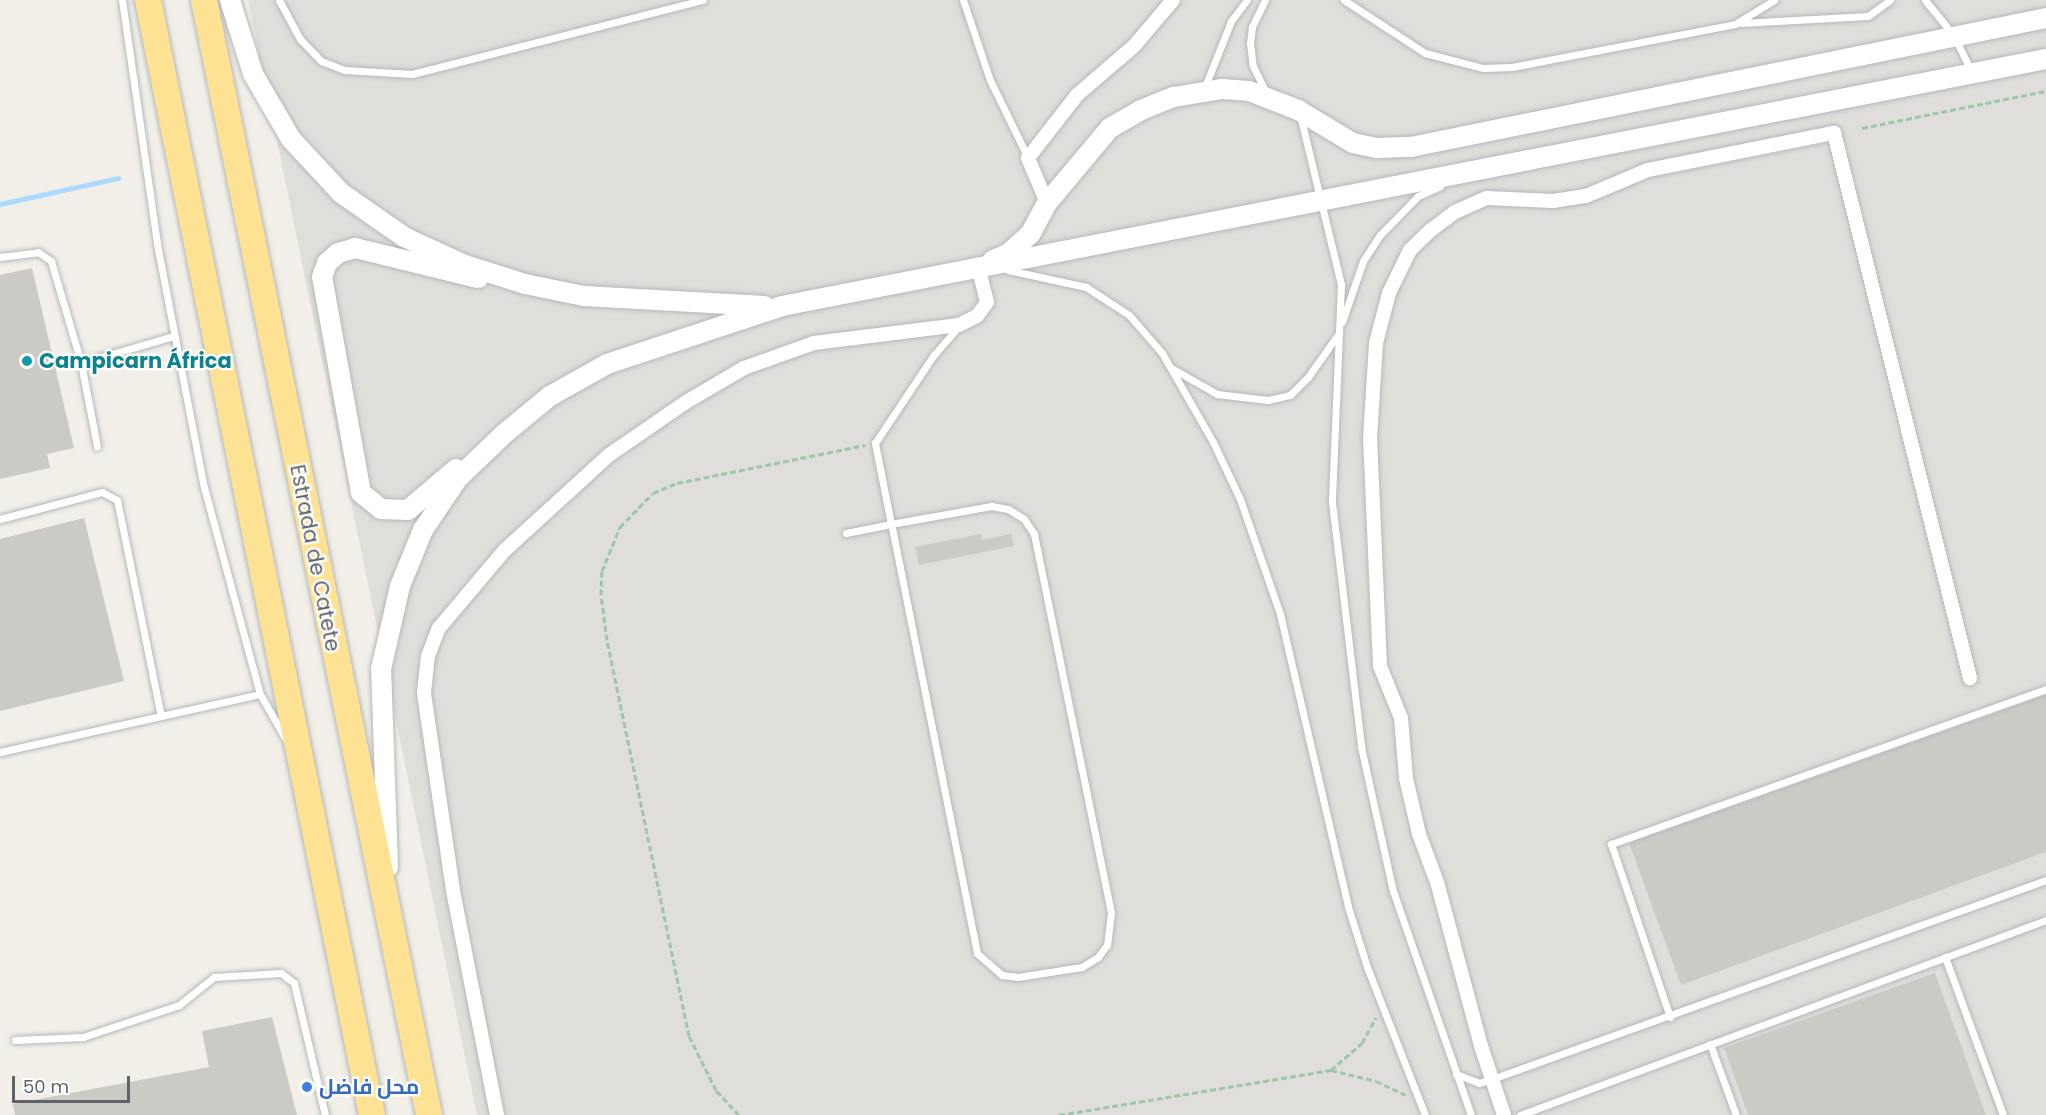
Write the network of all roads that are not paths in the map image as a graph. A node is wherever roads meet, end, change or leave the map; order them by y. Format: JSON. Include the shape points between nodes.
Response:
{"nodes":[{"id":1,"x":122,"y":0,"type":"edge"},
{"id":2,"x":148,"y":0,"type":"edge"},
{"id":3,"x":204,"y":0,"type":"edge"},
{"id":4,"x":230,"y":0,"type":"edge"},
{"id":5,"x":279,"y":0,"type":"edge"},
{"id":6,"x":703,"y":0,"type":"edge"},
{"id":7,"x":963,"y":0,"type":"edge"},
{"id":8,"x":1173,"y":0,"type":"edge"},
{"id":9,"x":1247,"y":0,"type":"edge"},
{"id":10,"x":1265,"y":0,"type":"edge"},
{"id":11,"x":1344,"y":0,"type":"edge"},
{"id":12,"x":1774,"y":0,"type":"edge"},
{"id":13,"x":1890,"y":0,"type":"edge"},
{"id":14,"x":1925,"y":0,"type":"edge"},
{"id":15,"x":2046,"y":18,"type":"edge"},
{"id":16,"x":1735,"y":24,"type":"junction"},
{"id":17,"x":1954,"y":36,"type":"junction"},
{"id":18,"x":2046,"y":59,"type":"edge"},
{"id":19,"x":1972,"y":74,"type":"junction"},
{"id":20,"x":1203,"y":93,"type":"junction"},
{"id":21,"x":1268,"y":95,"type":"junction"},
{"id":22,"x":1298,"y":110,"type":"junction"},
{"id":23,"x":1028,"y":158,"type":"junction"},
{"id":24,"x":1471,"y":171,"type":"junction"},
{"id":25,"x":1047,"y":203,"type":"junction"},
{"id":26,"x":1323,"y":203,"type":"junction"},
{"id":27,"x":0,"y":257,"type":"edge"},
{"id":28,"x":978,"y":267,"type":"junction"},
{"id":29,"x":525,"y":285,"type":"junction"},
{"id":30,"x":782,"y":306,"type":"junction"},
{"id":31,"x":959,"y":325,"type":"junction"},
{"id":32,"x":1339,"y":332,"type":"junction"},
{"id":33,"x":174,"y":336,"type":"junction"},
{"id":34,"x":81,"y":363,"type":"junction"},
{"id":35,"x":1171,"y":368,"type":"junction"},
{"id":36,"x":550,"y":396,"type":"junction"},
{"id":37,"x":97,"y":446,"type":"dead end"},
{"id":38,"x":0,"y":519,"type":"edge"},
{"id":39,"x":891,"y":524,"type":"junction"},
{"id":40,"x":846,"y":533,"type":"dead end"},
{"id":41,"x":1970,"y":678,"type":"dead end"},
{"id":42,"x":2046,"y":689,"type":"edge"},
{"id":43,"x":260,"y":694,"type":"junction"},
{"id":44,"x":161,"y":716,"type":"junction"},
{"id":45,"x":0,"y":752,"type":"edge"},
{"id":46,"x":302,"y":768,"type":"junction"},
{"id":47,"x":2046,"y":880,"type":"edge"},
{"id":48,"x":2046,"y":920,"type":"edge"},
{"id":49,"x":392,"y":940,"type":"junction"},
{"id":50,"x":1945,"y":957,"type":"junction"},
{"id":51,"x":1670,"y":1017,"type":"junction"},
{"id":52,"x":15,"y":1040,"type":"dead end"},
{"id":53,"x":1710,"y":1044,"type":"junction"},
{"id":54,"x":1456,"y":1074,"type":"junction"},
{"id":55,"x":1492,"y":1079,"type":"junction"},
{"id":56,"x":1424,"y":1112,"type":"edge"},
{"id":57,"x":325,"y":1115,"type":"edge"},
{"id":58,"x":372,"y":1115,"type":"edge"},
{"id":59,"x":429,"y":1115,"type":"edge"},
{"id":60,"x":497,"y":1115,"type":"edge"},
{"id":61,"x":1471,"y":1115,"type":"edge"},
{"id":62,"x":1504,"y":1115,"type":"edge"},
{"id":63,"x":1520,"y":1115,"type":"edge"},
{"id":64,"x":1736,"y":1115,"type":"edge"},
{"id":65,"x":2002,"y":1115,"type":"edge"}],
"edges":[{"from":1,"to":33,"type":"lane","via":[[156,244]]},
{"from":2,"to":46,"type":"highway"},
{"from":3,"to":49,"type":"highway","name":"Estrada de Catete"},
{"from":4,"to":29,"type":"street","via":[[253,74],[291,139],[341,192],[404,237],[465,265]]},
{"from":5,"to":6,"type":"lane","via":[[300,39],[321,61],[345,70],[412,74]]},
{"from":7,"to":23,"type":"lane","via":[[981,59]]},
{"from":8,"to":23,"type":"street","via":[[1134,46],[1077,95]]},
{"from":9,"to":20,"type":"lane","via":[[1231,21]]},
{"from":10,"to":21,"type":"lane","via":[[1252,27],[1250,43],[1253,66]]},
{"from":11,"to":16,"type":"lane","via":[[1425,53],[1483,68],[1512,67]]},
{"from":12,"to":16,"type":"lane"},
{"from":13,"to":16,"type":"lane","via":[[1868,16]]},
{"from":14,"to":17,"type":"lane"},
{"from":15,"to":17,"type":"street"},
{"from":17,"to":19,"type":"lane"},
{"from":17,"to":22,"type":"street","via":[[1411,147],[1377,148],[1353,143]]},
{"from":18,"to":19,"type":"street"},
{"from":19,"to":24,"type":"street"},
{"from":20,"to":21,"type":"street","via":[[1222,89]]},
{"from":20,"to":25,"type":"street","via":[[1174,97],[1110,128]]},
{"from":21,"to":22,"type":"street"},
{"from":22,"to":26,"type":"lane"},
{"from":23,"to":25,"type":"street"},
{"from":24,"to":26,"type":"street"},
{"from":24,"to":32,"type":"lane","via":[[1418,196],[1380,235],[1353,285]]},
{"from":25,"to":28,"type":"street","via":[[1031,233],[1016,247]]},
{"from":26,"to":28,"type":"street"},
{"from":26,"to":32,"type":"lane","via":[[1341,284]]},
{"from":27,"to":34,"type":"lane","via":[[38,252],[51,261]]},
{"from":28,"to":30,"type":"street"},
{"from":28,"to":31,"type":"street","via":[[987,302],[977,316]]},
{"from":28,"to":35,"type":"lane","via":[[1031,272],[1086,287],[1129,315]]},
{"from":29,"to":30,"type":"street","via":[[644,302]]},
{"from":29,"to":36,"type":"street","via":[[455,275],[355,248],[338,253],[327,263],[322,291],[361,493],[381,509],[408,510],[492,438]]},
{"from":30,"to":36,"type":"street","via":[[607,364]]},
{"from":31,"to":39,"type":"lane","via":[[933,356],[875,443]]},
{"from":31,"to":60,"type":"street","via":[[814,343],[744,368],[609,455],[505,550],[439,628],[428,656],[424,693],[453,890]]},
{"from":32,"to":35,"type":"lane","via":[[1308,377],[1290,395],[1268,400],[1217,394]]},
{"from":32,"to":54,"type":"lane","via":[[1332,502],[1361,747],[1393,891]]},
{"from":33,"to":34,"type":"lane"},
{"from":33,"to":43,"type":"lane","via":[[204,487]]},
{"from":34,"to":37,"type":"lane"},
{"from":35,"to":56,"type":"lane","via":[[1240,499],[1280,614],[1333,850],[1379,999]]},
{"from":36,"to":49,"type":"street","via":[[458,478],[423,530],[387,628],[380,714]]},
{"from":38,"to":44,"type":"lane","via":[[102,492],[117,500]]},
{"from":39,"to":39,"type":"lane","via":[[977,953],[1002,975],[1018,977],[1082,967],[1098,957],[1107,945],[1111,913],[1034,534],[1024,519],[1008,509],[991,506]]},
{"from":39,"to":40,"type":"lane"},
{"from":41,"to":55,"type":"street","via":[[1834,133],[1648,170],[1586,196],[1553,201],[1487,198],[1455,212],[1431,230],[1410,249],[1389,293],[1376,343],[1370,439],[1380,666],[1401,718],[1406,778],[1419,834],[1438,885]]},
{"from":42,"to":51,"type":"lane","via":[[1611,844]]},
{"from":43,"to":44,"type":"lane"},
{"from":43,"to":46,"type":"lane"},
{"from":44,"to":45,"type":"lane"},
{"from":46,"to":58,"type":"highway"},
{"from":47,"to":51,"type":"lane"},
{"from":48,"to":50,"type":"lane"},
{"from":49,"to":59,"type":"highway","name":"Estrada de Catete"},
{"from":50,"to":53,"type":"lane"},
{"from":50,"to":65,"type":"lane"},
{"from":51,"to":55,"type":"lane"},
{"from":52,"to":57,"type":"lane","via":[[83,1037],[179,1005],[214,977],[272,971],[294,983]]},
{"from":53,"to":63,"type":"lane"},
{"from":53,"to":64,"type":"lane"},
{"from":54,"to":55,"type":"lane","via":[[1479,1083]]},
{"from":54,"to":61,"type":"lane"},
{"from":55,"to":62,"type":"street"}]}
